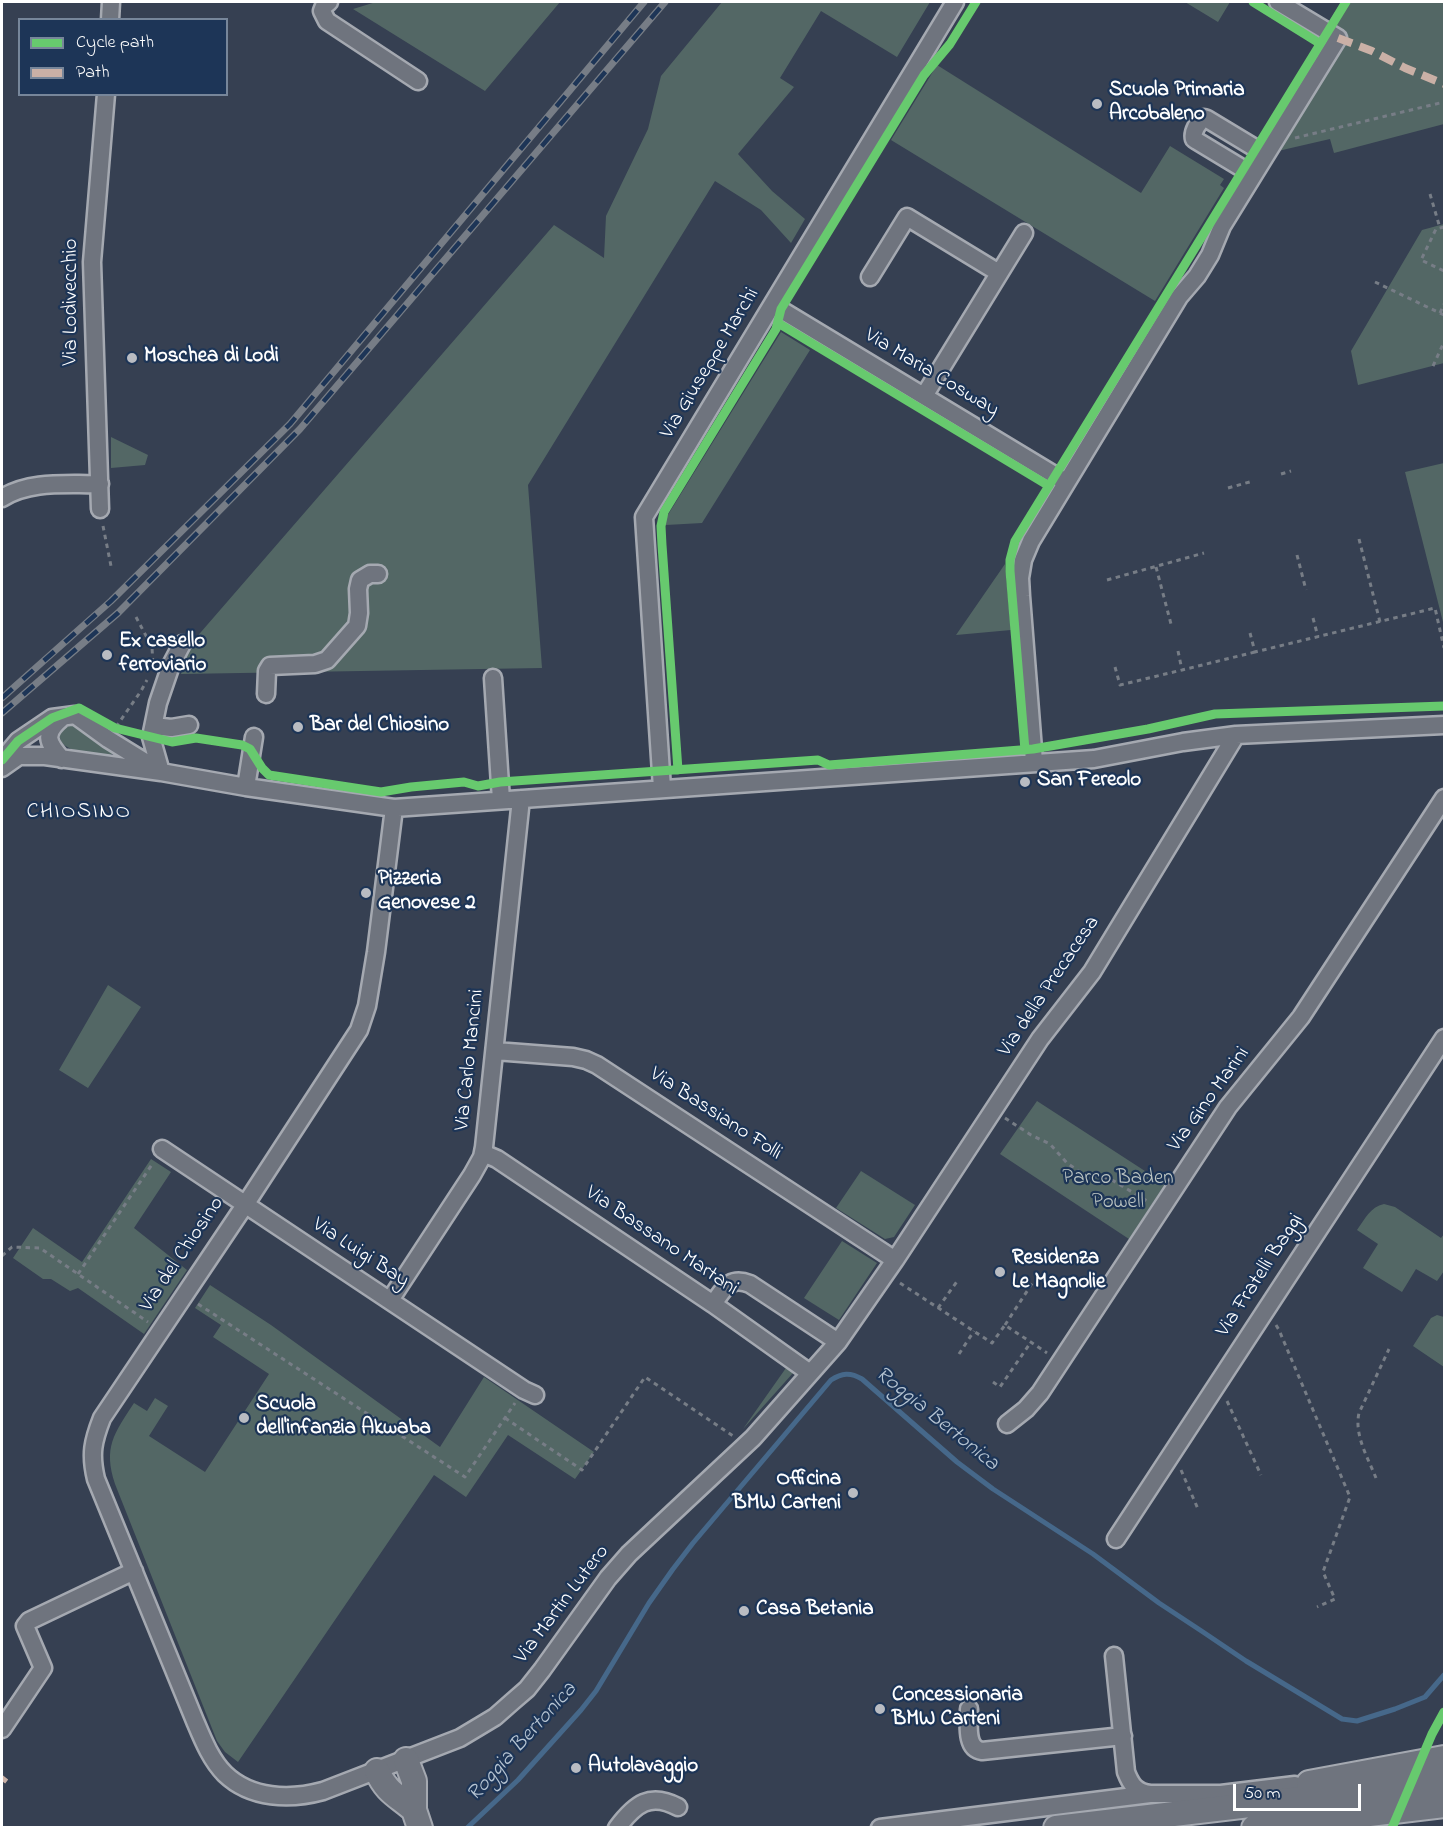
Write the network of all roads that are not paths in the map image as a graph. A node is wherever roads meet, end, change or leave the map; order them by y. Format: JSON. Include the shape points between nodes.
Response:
{"nodes":[{"id":1,"x":111,"y":2,"type":"edge"},
{"id":2,"x":329,"y":2,"type":"edge"},
{"id":3,"x":955,"y":2,"type":"edge"},
{"id":4,"x":1278,"y":2,"type":"edge"},
{"id":5,"x":110,"y":18,"type":"edge"},
{"id":6,"x":418,"y":81,"type":"dead end"},
{"id":7,"x":106,"y":96,"type":"edge"},
{"id":8,"x":1024,"y":233,"type":"dead end"},
{"id":9,"x":999,"y":273,"type":"junction"},
{"id":10,"x":870,"y":277,"type":"dead end"},
{"id":11,"x":773,"y":305,"type":"junction"},
{"id":12,"x":924,"y":396,"type":"junction"},
{"id":13,"x":1066,"y":482,"type":"junction"},
{"id":14,"x":100,"y":484,"type":"junction"},
{"id":15,"x":2,"y":498,"type":"edge"},
{"id":16,"x":99,"y":509,"type":"road end"},
{"id":17,"x":378,"y":574,"type":"dead end"},
{"id":18,"x":182,"y":644,"type":"dead end"},
{"id":19,"x":493,"y":678,"type":"dead end"},
{"id":20,"x":266,"y":694,"type":"dead end"},
{"id":21,"x":63,"y":716,"type":"junction"},
{"id":22,"x":189,"y":725,"type":"dead end"},
{"id":23,"x":1444,"y":725,"type":"edge"},
{"id":24,"x":153,"y":732,"type":"junction"},
{"id":25,"x":1236,"y":735,"type":"junction"},
{"id":26,"x":254,"y":736,"type":"dead end"},
{"id":27,"x":62,"y":759,"type":"junction"},
{"id":28,"x":2,"y":760,"type":"edge"},
{"id":29,"x":1034,"y":762,"type":"junction"},
{"id":30,"x":2,"y":768,"type":"edge"},
{"id":31,"x":161,"y":772,"type":"junction"},
{"id":32,"x":246,"y":786,"type":"junction"},
{"id":33,"x":662,"y":788,"type":"junction"},
{"id":34,"x":1444,"y":798,"type":"edge"},
{"id":35,"x":521,"y":799,"type":"junction"},
{"id":36,"x":501,"y":800,"type":"junction"},
{"id":37,"x":394,"y":808,"type":"junction"},
{"id":38,"x":1444,"y":1038,"type":"edge"},
{"id":39,"x":495,"y":1051,"type":"junction"},
{"id":40,"x":162,"y":1149,"type":"road end"},
{"id":41,"x":483,"y":1153,"type":"junction"},
{"id":42,"x":245,"y":1206,"type":"junction"},
{"id":43,"x":891,"y":1267,"type":"junction"},
{"id":44,"x":390,"y":1300,"type":"junction"},
{"id":45,"x":713,"y":1304,"type":"junction"},
{"id":46,"x":838,"y":1342,"type":"junction"},
{"id":47,"x":810,"y":1373,"type":"junction"},
{"id":48,"x":529,"y":1393,"type":"road end"},
{"id":49,"x":1007,"y":1424,"type":"dead end"},
{"id":50,"x":1116,"y":1539,"type":"dead end"},
{"id":51,"x":134,"y":1571,"type":"junction"},
{"id":52,"x":1114,"y":1656,"type":"dead end"},
{"id":53,"x":969,"y":1709,"type":"dead end"},
{"id":54,"x":197,"y":1726,"type":"joint"},
{"id":55,"x":2,"y":1729,"type":"edge"},
{"id":56,"x":1123,"y":1736,"type":"junction"},
{"id":57,"x":1444,"y":1758,"type":"edge"},
{"id":58,"x":406,"y":1760,"type":"junction"},
{"id":59,"x":376,"y":1771,"type":"junction"},
{"id":60,"x":1126,"y":1772,"type":"junction"},
{"id":61,"x":1444,"y":1782,"type":"edge"},
{"id":62,"x":1295,"y":1785,"type":"junction"},
{"id":63,"x":1150,"y":1794,"type":"junction"},
{"id":64,"x":1221,"y":1794,"type":"junction"},
{"id":65,"x":1109,"y":1800,"type":"junction"},
{"id":66,"x":1263,"y":1802,"type":"junction"},
{"id":67,"x":1444,"y":1805,"type":"edge"},
{"id":68,"x":678,"y":1808,"type":"dead end"},
{"id":69,"x":417,"y":1819,"type":"edge"},
{"id":70,"x":1308,"y":1825,"type":"edge"},
{"id":71,"x":617,"y":1827,"type":"edge"},
{"id":72,"x":880,"y":1827,"type":"edge"},
{"id":73,"x":1056,"y":1827,"type":"edge"},
{"id":74,"x":1254,"y":1827,"type":"edge"}],
"edges":[{"from":1,"to":5,"type":"street"},
{"from":2,"to":6,"type":"street","via":[[322,12],[327,21]]},
{"from":3,"to":11,"type":"street","name":"Via Giuseppe Marchi"},
{"from":4,"to":13,"type":"street","via":[[1338,38],[1218,234],[1210,255],[1179,297]]},
{"from":7,"to":14,"type":"street","name":"Via Lodivecchio","via":[[92,262]]},
{"from":8,"to":9,"type":"street"},
{"from":9,"to":10,"type":"street","via":[[907,217]]},
{"from":9,"to":12,"type":"street"},
{"from":11,"to":12,"type":"street","name":"Via Maria Cosway"},
{"from":11,"to":33,"type":"street","name":"Via Giuseppe Marchi","via":[[644,517]]},
{"from":12,"to":13,"type":"street","name":"Via Maria Cosway"},
{"from":13,"to":29,"type":"street","via":[[1031,541],[1020,578]]},
{"from":14,"to":15,"type":"street","via":[[41,485]]},
{"from":14,"to":16,"type":"street","name":"Via Lodivecchio"},
{"from":17,"to":20,"type":"street","via":[[360,580],[357,626],[327,660],[270,666]]},
{"from":18,"to":24,"type":"street","via":[[171,665]]},
{"from":19,"to":36,"type":"street"},
{"from":21,"to":27,"type":"street","via":[[48,735]]},
{"from":21,"to":28,"type":"street","via":[[52,718],[18,741]]},
{"from":21,"to":31,"type":"street","via":[[75,715],[110,730]]},
{"from":22,"to":24,"type":"street"},
{"from":23,"to":25,"type":"street"},
{"from":24,"to":31,"type":"street"},
{"from":25,"to":29,"type":"street","via":[[1094,759]]},
{"from":25,"to":43,"type":"street","name":"Via della Precacesa","via":[[1092,972],[1040,1039]]},
{"from":26,"to":32,"type":"street"},
{"from":27,"to":30,"type":"street","via":[[20,756]]},
{"from":27,"to":31,"type":"street"},
{"from":29,"to":33,"type":"street"},
{"from":31,"to":32,"type":"street"},
{"from":32,"to":37,"type":"street"},
{"from":33,"to":35,"type":"street"},
{"from":34,"to":49,"type":"street","name":"Via Gino Marini","via":[[1301,1017],[1228,1107],[1061,1362],[1033,1402]]},
{"from":35,"to":36,"type":"street"},
{"from":35,"to":39,"type":"street","name":"Via Carlo Mancini"},
{"from":36,"to":37,"type":"street"},
{"from":37,"to":42,"type":"street","name":"Via del Chiosino","via":[[364,1018]]},
{"from":38,"to":50,"type":"street","name":"Via Fratelli Baggi"},
{"from":39,"to":41,"type":"street","name":"Via Carlo Mancini"},
{"from":39,"to":43,"type":"street","name":"Via Bassiano Folli","via":[[573,1057],[597,1065]]},
{"from":40,"to":42,"type":"street","name":"Via Luigi Bay"},
{"from":41,"to":44,"type":"street","name":"Via Carlo Mancini"},
{"from":41,"to":45,"type":"street","name":"Via Bassano Martani"},
{"from":42,"to":44,"type":"street","name":"Via Luigi Bay"},
{"from":42,"to":51,"type":"street","name":"Via del Chiosino","via":[[159,1330],[102,1418],[94,1438],[92,1462],[96,1479]]},
{"from":43,"to":46,"type":"street","name":"Via Martin Lutero"},
{"from":44,"to":48,"type":"street","name":"Via Luigi Bay"},
{"from":45,"to":46,"type":"street","via":[[730,1283],[743,1281]]},
{"from":45,"to":47,"type":"street","name":"Via Bassano Martani"},
{"from":46,"to":47,"type":"street","name":"Via Martin Lutero"},
{"from":47,"to":58,"type":"street","name":"Via Martin Lutero","via":[[745,1445],[629,1554],[527,1689],[495,1717],[460,1738]]},
{"from":51,"to":54,"type":"street","name":"Via del Chiosino"},
{"from":51,"to":55,"type":"street","via":[[29,1621],[25,1626],[44,1668]]},
{"from":52,"to":56,"type":"street"},
{"from":53,"to":56,"type":"street","via":[[970,1740],[976,1751]]},
{"from":54,"to":59,"type":"street","name":"Via Martin Lutero","via":[[211,1756],[226,1775],[264,1794],[304,1796]]},
{"from":56,"to":60,"type":"street"},
{"from":57,"to":62,"type":"highway"},
{"from":58,"to":59,"type":"street","name":"Via Martin Lutero"},
{"from":58,"to":69,"type":"highway","via":[[414,1781]]},
{"from":59,"to":69,"type":"highway","via":[[389,1791]]},
{"from":60,"to":63,"type":"street","via":[[1136,1790]]},
{"from":60,"to":65,"type":"street","via":[[1123,1786]]},
{"from":61,"to":66,"type":"highway"},
{"from":62,"to":64,"type":"street"},
{"from":62,"to":66,"type":"highway"},
{"from":63,"to":64,"type":"street"},
{"from":63,"to":65,"type":"street"},
{"from":64,"to":66,"type":"street"},
{"from":65,"to":72,"type":"street"},
{"from":66,"to":73,"type":"highway"},
{"from":67,"to":70,"type":"highway"},
{"from":68,"to":71,"type":"street","via":[[668,1801],[643,1803],[634,1807]]},
{"from":70,"to":74,"type":"highway"}]}
